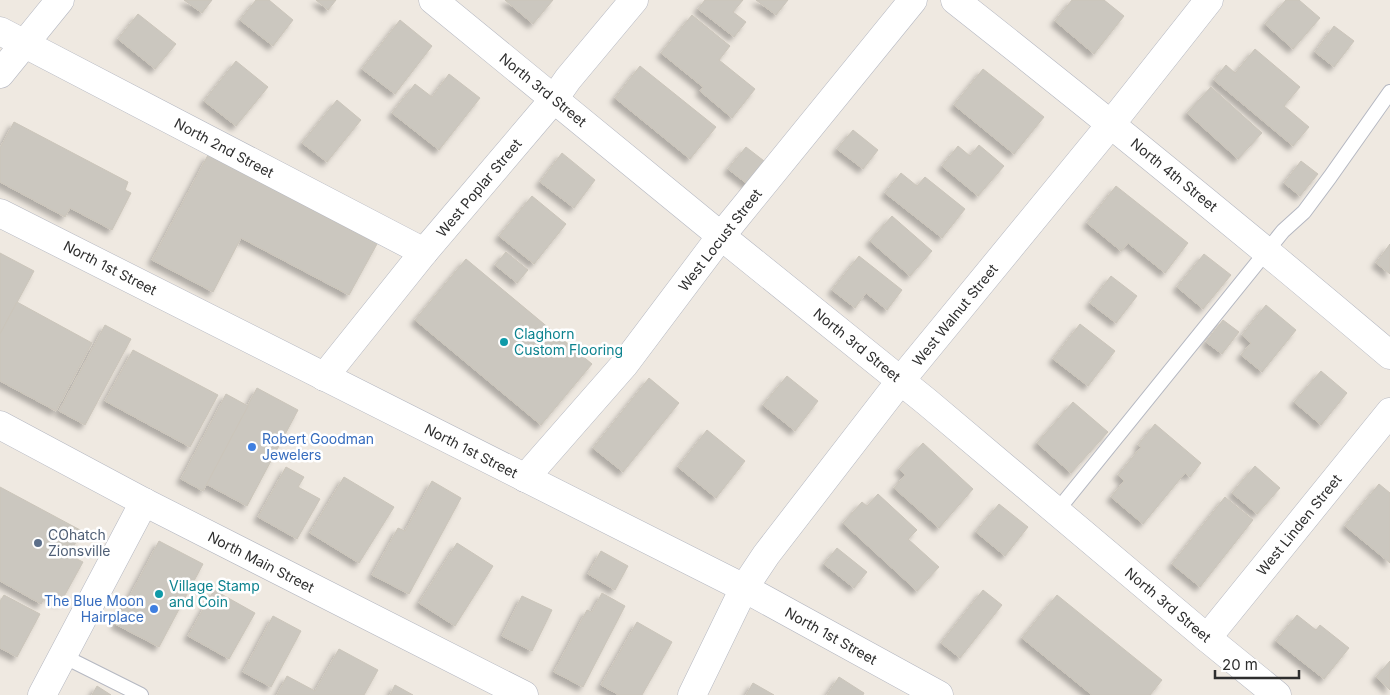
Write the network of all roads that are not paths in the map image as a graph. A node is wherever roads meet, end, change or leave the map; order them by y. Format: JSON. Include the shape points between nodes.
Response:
{"nodes":[{"id":1,"x":60,"y":0,"type":"edge"},
{"id":2,"x":433,"y":0,"type":"edge"},
{"id":3,"x":634,"y":0,"type":"edge"},
{"id":4,"x":913,"y":0,"type":"edge"},
{"id":5,"x":955,"y":0,"type":"edge"},
{"id":6,"x":1209,"y":0,"type":"edge"},
{"id":7,"x":0,"y":31,"type":"edge"},
{"id":8,"x":24,"y":43,"type":"junction"},
{"id":9,"x":0,"y":74,"type":"edge"},
{"id":10,"x":1390,"y":92,"type":"edge"},
{"id":11,"x":554,"y":100,"type":"junction"},
{"id":12,"x":1111,"y":124,"type":"junction"},
{"id":13,"x":0,"y":213,"type":"edge"},
{"id":14,"x":721,"y":236,"type":"junction"},
{"id":15,"x":1268,"y":251,"type":"junction"},
{"id":16,"x":424,"y":252,"type":"junction"},
{"id":17,"x":1390,"y":355,"type":"edge"},
{"id":18,"x":324,"y":376,"type":"junction"},
{"id":19,"x":901,"y":380,"type":"junction"},
{"id":20,"x":1390,"y":412,"type":"edge"},
{"id":21,"x":0,"y":425,"type":"edge"},
{"id":22,"x":525,"y":478,"type":"junction"},
{"id":23,"x":144,"y":502,"type":"junction"},
{"id":24,"x":1057,"y":511,"type":"junction"},
{"id":25,"x":744,"y":588,"type":"junction"},
{"id":26,"x":1207,"y":638,"type":"junction"},
{"id":27,"x":63,"y":656,"type":"junction"},
{"id":28,"x":42,"y":695,"type":"edge"},
{"id":29,"x":141,"y":695,"type":"edge"},
{"id":30,"x":524,"y":695,"type":"edge"},
{"id":31,"x":692,"y":695,"type":"edge"},
{"id":32,"x":939,"y":695,"type":"edge"},
{"id":33,"x":1277,"y":695,"type":"edge"}],
"edges":[{"from":1,"to":8,"type":"street"},
{"from":2,"to":11,"type":"street","name":"North 3rd Street"},
{"from":3,"to":11,"type":"street","name":"West Poplar Street"},
{"from":4,"to":14,"type":"street","name":"West Locust Street"},
{"from":5,"to":12,"type":"street","name":"North 4th Street"},
{"from":6,"to":12,"type":"street","name":"West Walnut Street"},
{"from":7,"to":8,"type":"street","name":"North 2nd Street"},
{"from":8,"to":9,"type":"street"},
{"from":8,"to":16,"type":"street","name":"North 2nd Street"},
{"from":10,"to":15,"type":"lane","via":[[1304,212],[1283,230]]},
{"from":11,"to":14,"type":"street","name":"North 3rd Street"},
{"from":11,"to":16,"type":"street","name":"West Poplar Street"},
{"from":12,"to":15,"type":"street","name":"North 4th Street"},
{"from":12,"to":19,"type":"street","name":"West Walnut Street"},
{"from":13,"to":18,"type":"street","name":"North 1st Street"},
{"from":14,"to":19,"type":"street","name":"North 3rd Street"},
{"from":14,"to":22,"type":"street","name":"West Locust Street","via":[[624,365]]},
{"from":15,"to":17,"type":"street","name":"North 4th Street"},
{"from":15,"to":24,"type":"lane"},
{"from":16,"to":18,"type":"street","name":"West Poplar Street"},
{"from":18,"to":22,"type":"street","name":"North 1st Street"},
{"from":19,"to":24,"type":"street","name":"North 3rd Street"},
{"from":19,"to":25,"type":"street","name":"West Walnut Street"},
{"from":20,"to":26,"type":"street","name":"West Linden Street"},
{"from":21,"to":23,"type":"street","name":"North Main Street"},
{"from":22,"to":25,"type":"street","name":"North 1st Street"},
{"from":23,"to":27,"type":"street"},
{"from":23,"to":30,"type":"street","name":"North Main Street"},
{"from":24,"to":26,"type":"street","name":"North 3rd Street"},
{"from":25,"to":31,"type":"street","name":"West Walnut Street"},
{"from":25,"to":32,"type":"street","name":"North 1st Street"},
{"from":26,"to":33,"type":"street","name":"North 3rd Street"},
{"from":27,"to":28,"type":"street"},
{"from":27,"to":29,"type":"lane"}]}
